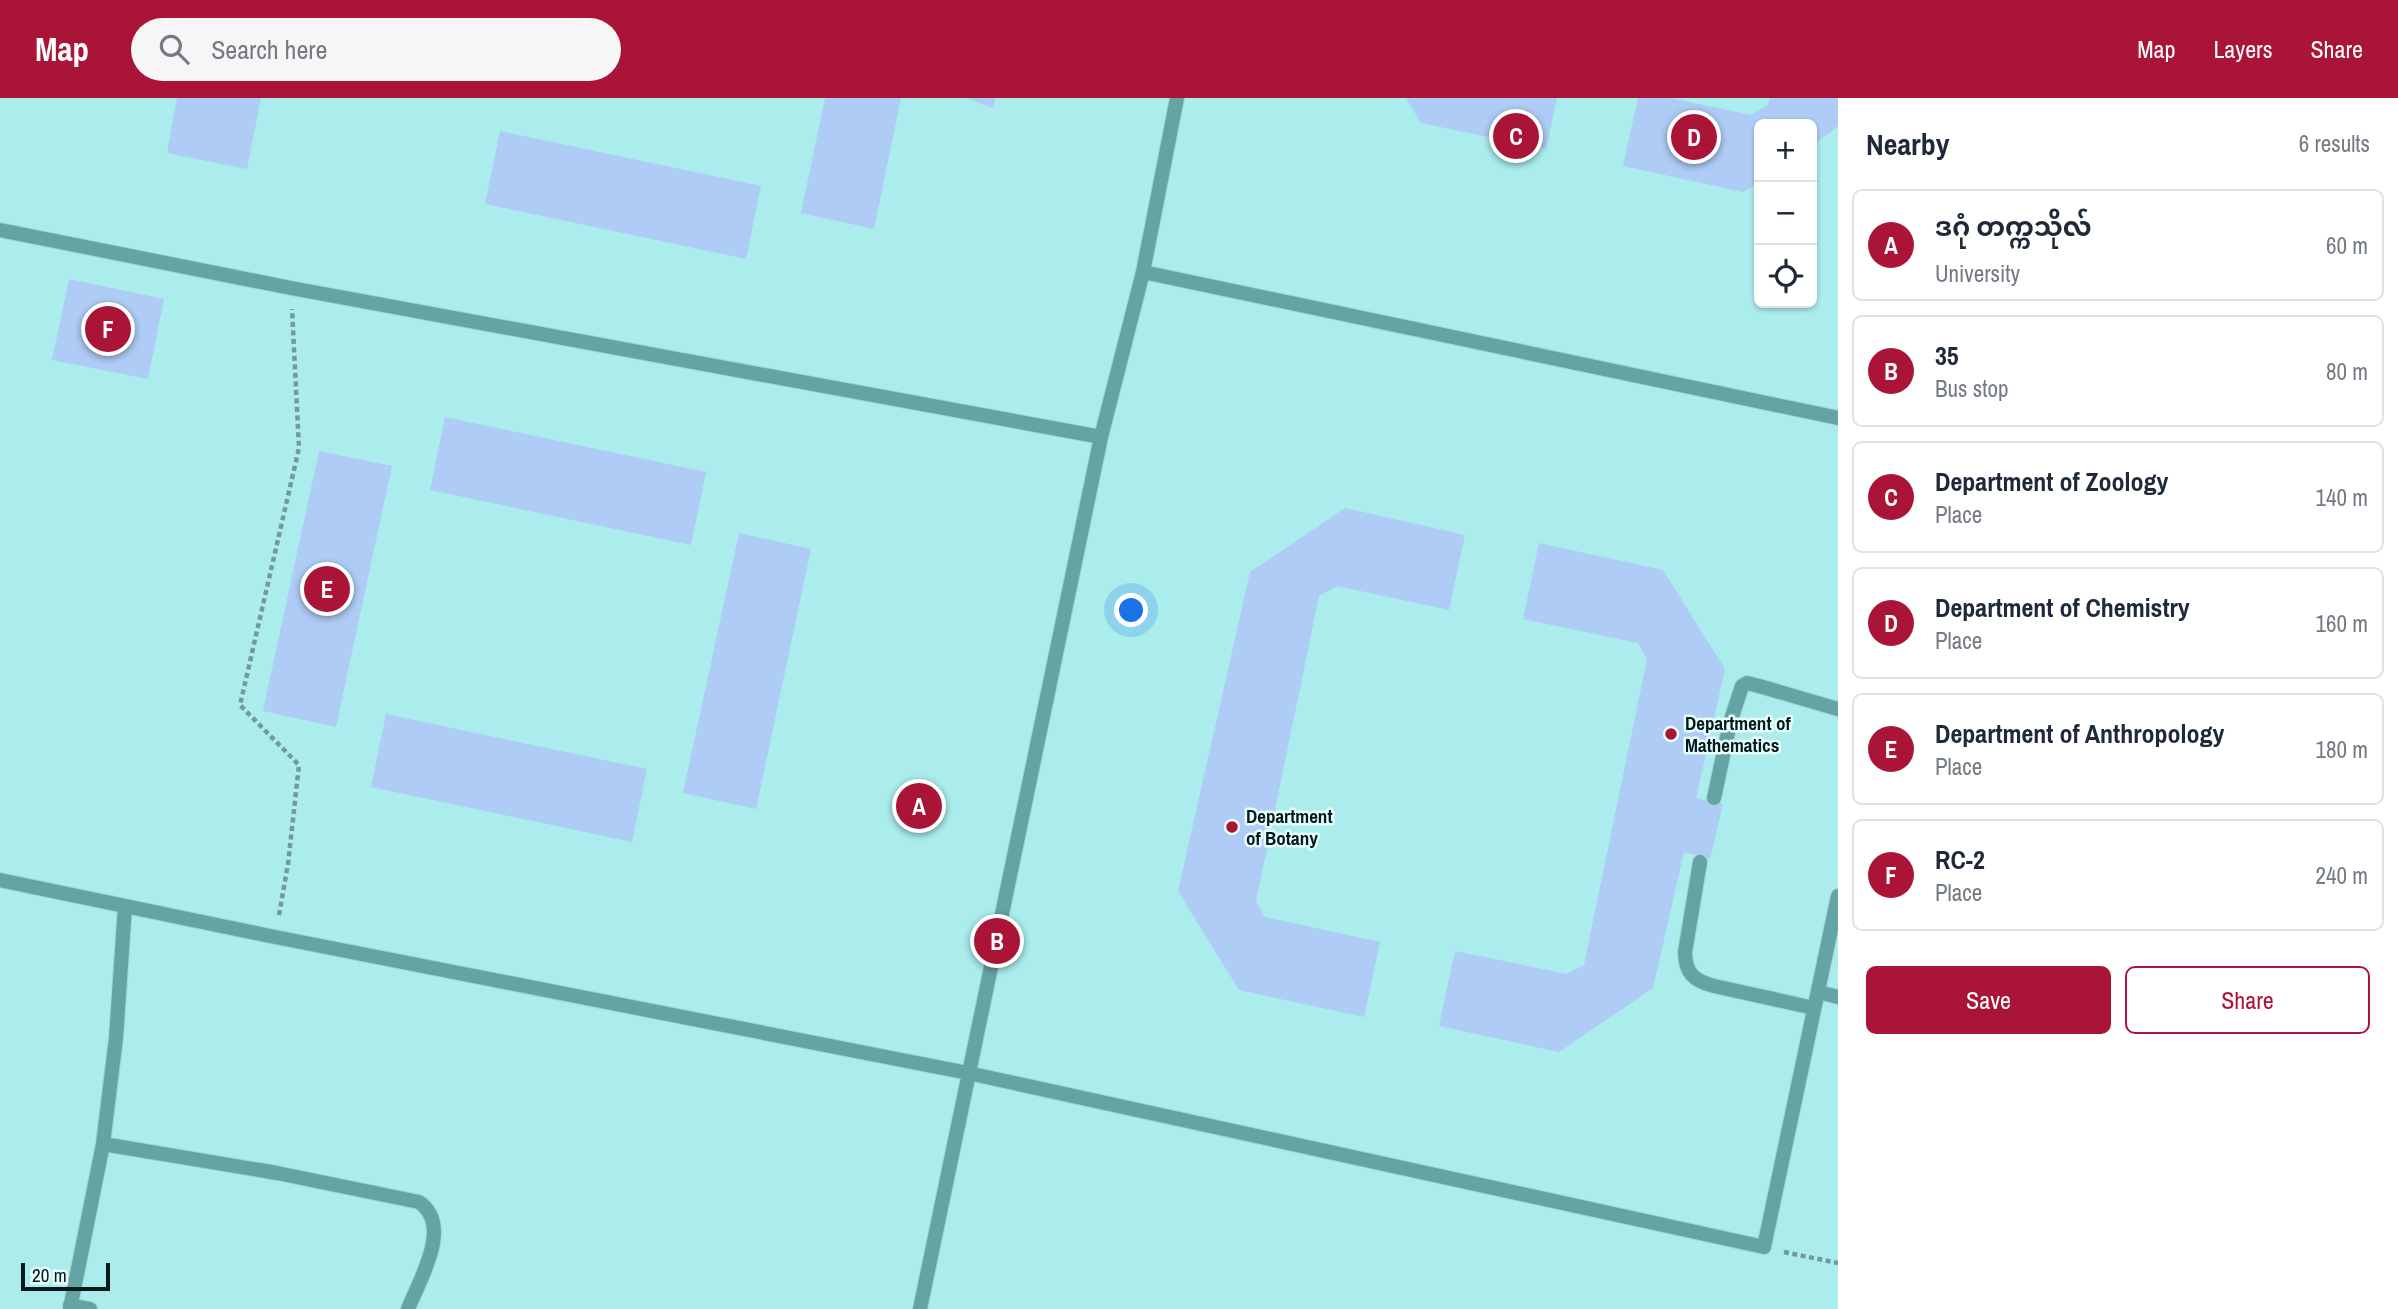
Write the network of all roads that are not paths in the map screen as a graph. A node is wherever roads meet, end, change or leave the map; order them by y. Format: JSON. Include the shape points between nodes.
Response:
{"nodes":[{"id":1,"x":1177,"y":98,"type":"edge"},
{"id":2,"x":0,"y":230,"type":"edge"},
{"id":3,"x":1143,"y":272,"type":"junction"},
{"id":4,"x":1838,"y":418,"type":"edge"},
{"id":5,"x":1101,"y":437,"type":"junction"},
{"id":6,"x":1838,"y":709,"type":"edge"},
{"id":7,"x":1714,"y":798,"type":"dead end"},
{"id":8,"x":1700,"y":862,"type":"dead end"},
{"id":9,"x":0,"y":880,"type":"edge"},
{"id":10,"x":1838,"y":896,"type":"edge"},
{"id":11,"x":125,"y":906,"type":"junction"},
{"id":12,"x":1818,"y":992,"type":"junction"},
{"id":13,"x":1838,"y":997,"type":"edge"},
{"id":14,"x":1814,"y":1008,"type":"junction"},
{"id":15,"x":968,"y":1073,"type":"junction"},
{"id":16,"x":103,"y":1143,"type":"junction"},
{"id":17,"x":70,"y":1307,"type":"edge"},
{"id":18,"x":90,"y":1309,"type":"edge"},
{"id":19,"x":408,"y":1309,"type":"edge"},
{"id":20,"x":920,"y":1309,"type":"edge"}],
"edges":[{"from":1,"to":3,"type":"lane"},
{"from":2,"to":5,"type":"lane"},
{"from":3,"to":4,"type":"lane"},
{"from":3,"to":5,"type":"lane"},
{"from":5,"to":15,"type":"lane"},
{"from":6,"to":7,"type":"lane","via":[[1747,683],[1742,686]]},
{"from":8,"to":14,"type":"lane","via":[[1685,952],[1689,974],[1704,984]]},
{"from":9,"to":11,"type":"lane"},
{"from":10,"to":12,"type":"lane"},
{"from":11,"to":15,"type":"lane"},
{"from":11,"to":16,"type":"lane"},
{"from":12,"to":13,"type":"lane"},
{"from":12,"to":14,"type":"lane"},
{"from":14,"to":15,"type":"lane","via":[[1764,1247]]},
{"from":15,"to":20,"type":"lane"},
{"from":16,"to":17,"type":"lane"},
{"from":16,"to":19,"type":"lane","via":[[419,1202],[428,1208],[435,1230]]},
{"from":17,"to":18,"type":"lane"}]}
